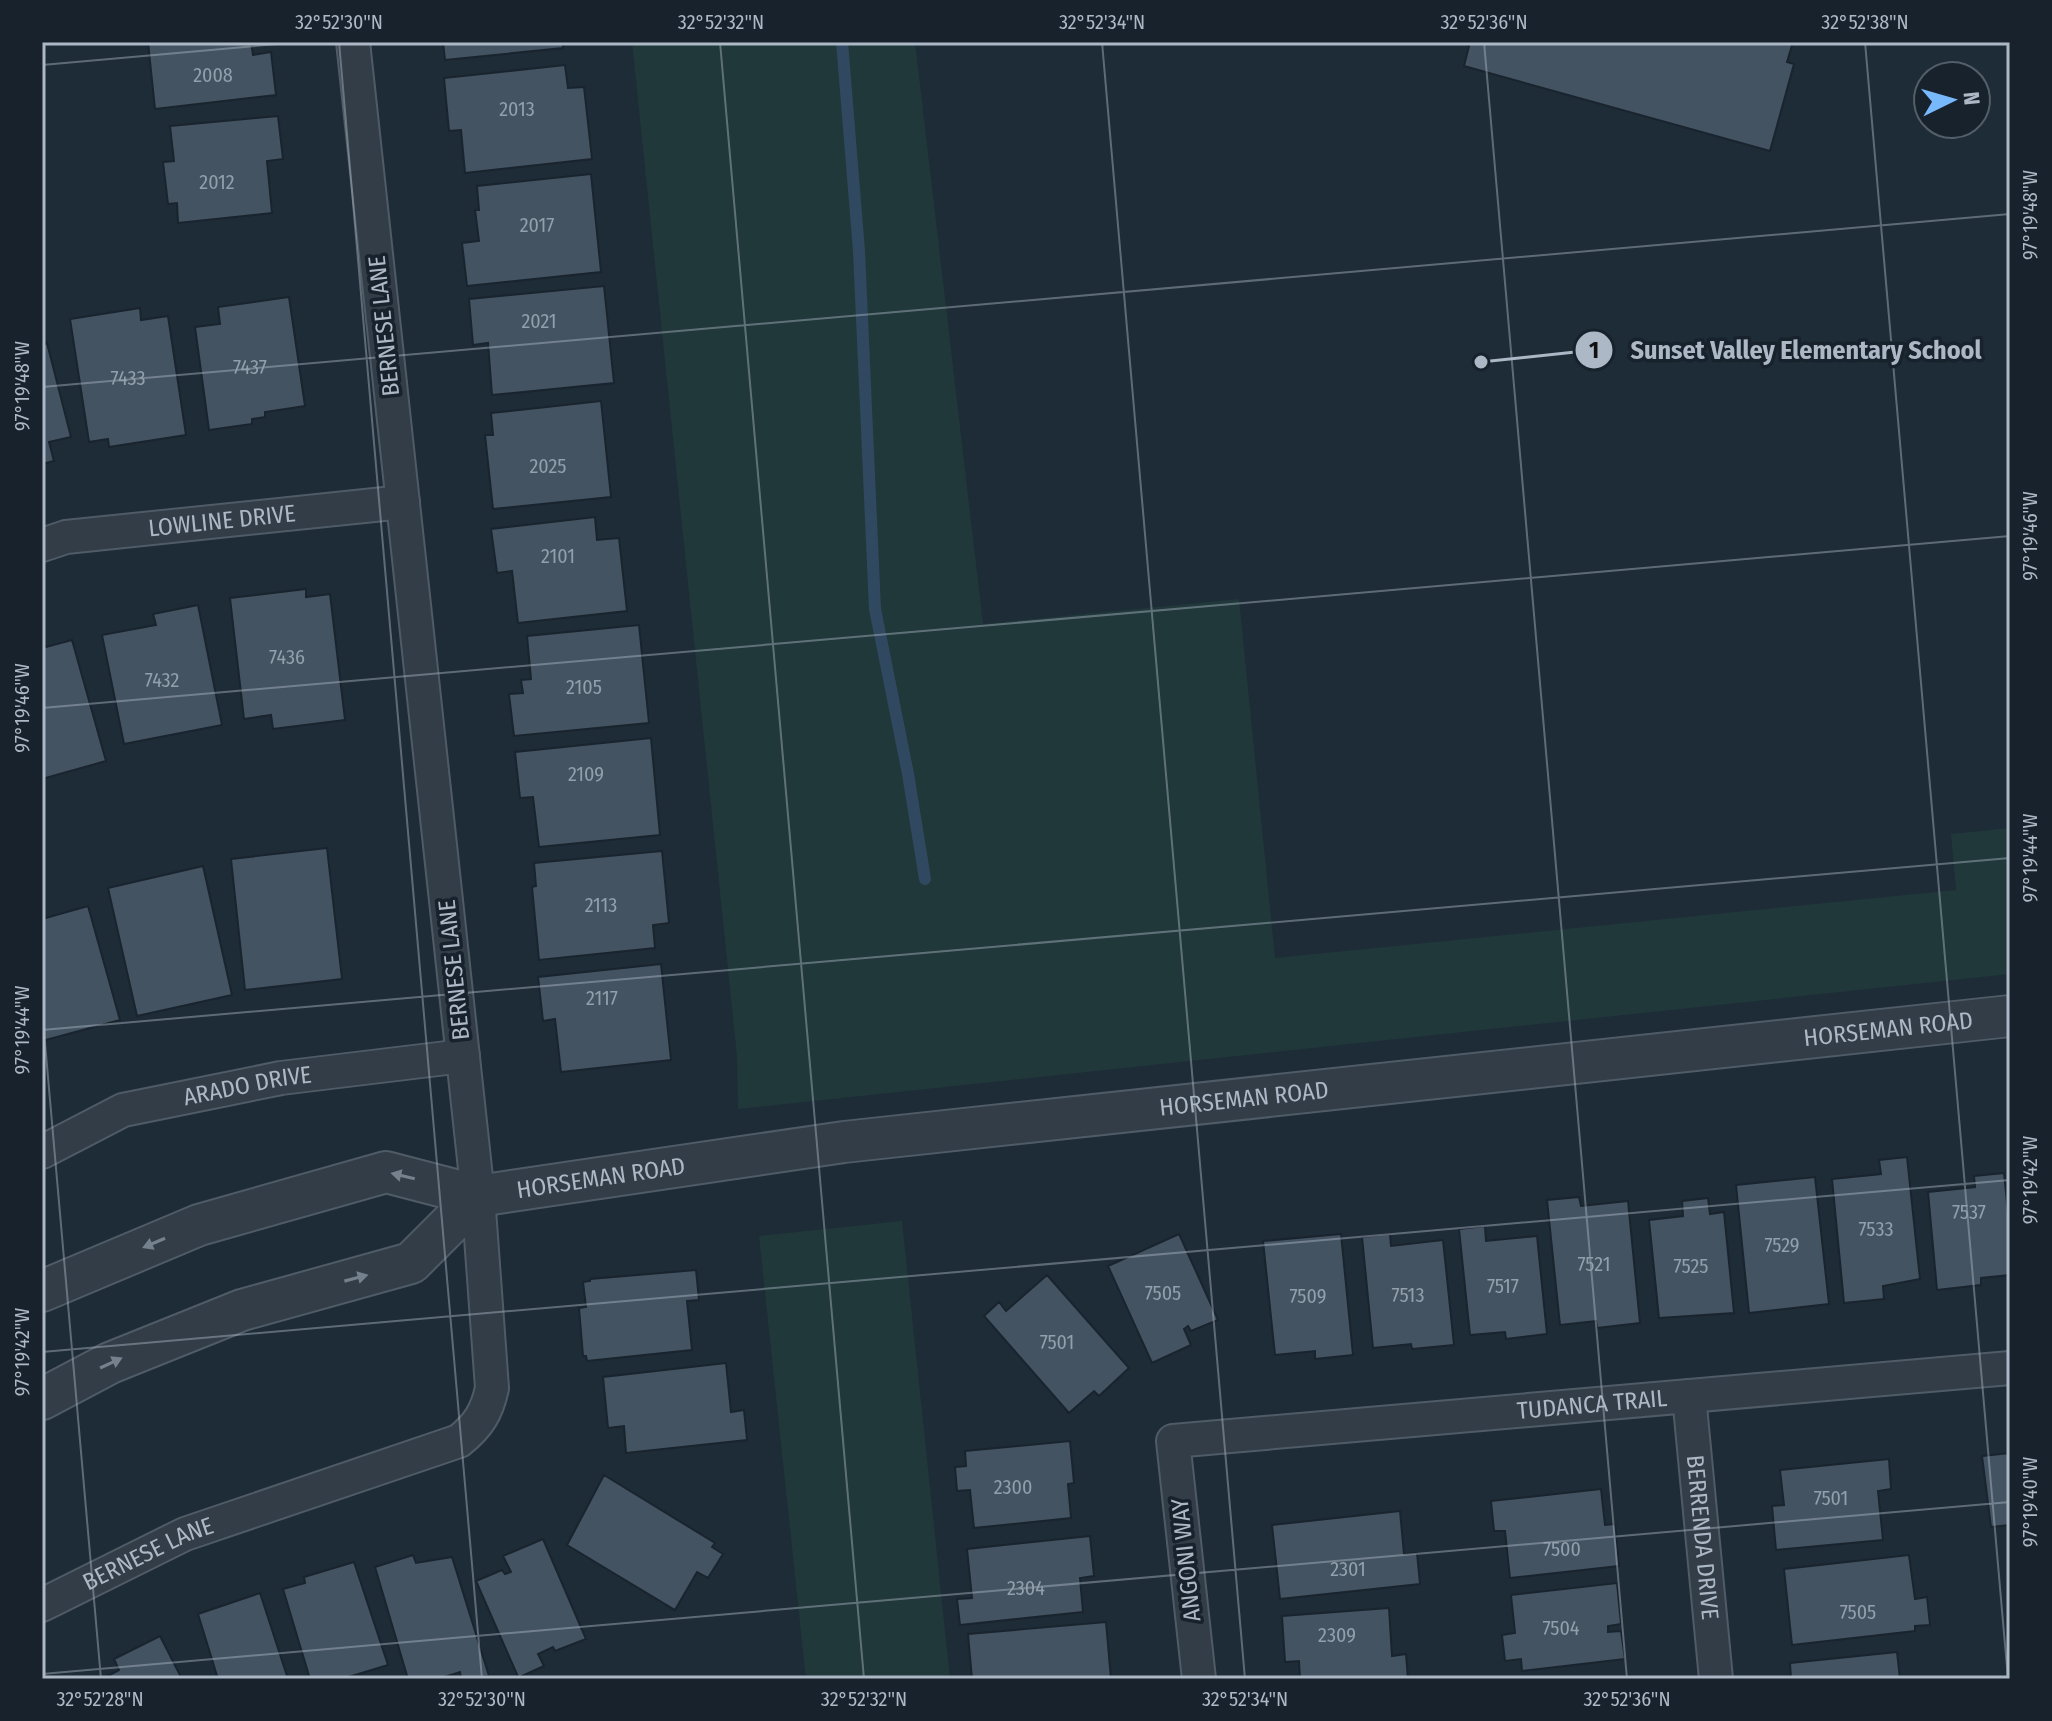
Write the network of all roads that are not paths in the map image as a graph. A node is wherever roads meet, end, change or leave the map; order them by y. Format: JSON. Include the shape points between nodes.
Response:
{"nodes":[{"id":1,"x":353,"y":42,"type":"edge"},
{"id":2,"x":403,"y":502,"type":"junction"},
{"id":3,"x":42,"y":545,"type":"edge"},
{"id":4,"x":2010,"y":1016,"type":"edge"},
{"id":5,"x":463,"y":1056,"type":"junction"},
{"id":6,"x":42,"y":1152,"type":"edge"},
{"id":7,"x":478,"y":1196,"type":"junction"},
{"id":8,"x":42,"y":1291,"type":"edge"},
{"id":9,"x":2010,"y":1368,"type":"edge"},
{"id":10,"x":1689,"y":1396,"type":"junction"},
{"id":11,"x":42,"y":1399,"type":"edge"},
{"id":12,"x":1173,"y":1441,"type":"joint"},
{"id":13,"x":42,"y":1605,"type":"edge"},
{"id":14,"x":1199,"y":1679,"type":"edge"},
{"id":15,"x":1716,"y":1679,"type":"edge"}],
"edges":[{"from":1,"to":2,"type":"street","name":"BERNESE LANE"},
{"from":2,"to":3,"type":"street","name":"LOWLINE DRIVE","via":[[66,537]]},
{"from":2,"to":5,"type":"street","name":"BERNESE LANE"},
{"from":4,"to":7,"type":"street","name":"HORSEMAN ROAD","via":[[844,1142]]},
{"from":5,"to":6,"type":"street","name":"ARADO DRIVE","via":[[281,1078],[123,1110]]},
{"from":5,"to":7,"type":"street","name":"BERNESE LANE"},
{"from":7,"to":8,"type":"street","name":"HORSEMAN ROAD","one_way":true,"via":[[386,1172],[199,1225]]},
{"from":11,"to":7,"type":"street","one_way":true,"via":[[110,1363],[242,1310],[411,1263]]},
{"from":7,"to":13,"type":"street","name":"BERNESE LANE","via":[[492,1388],[476,1428],[439,1449],[185,1534]]},
{"from":9,"to":10,"type":"street","name":"TUDANCA TRAIL"},
{"from":10,"to":12,"type":"street","name":"TUDANCA TRAIL"},
{"from":10,"to":15,"type":"street","name":"BERRENDA DRIVE"},
{"from":12,"to":14,"type":"street","name":"ANGONI WAY"}]}
